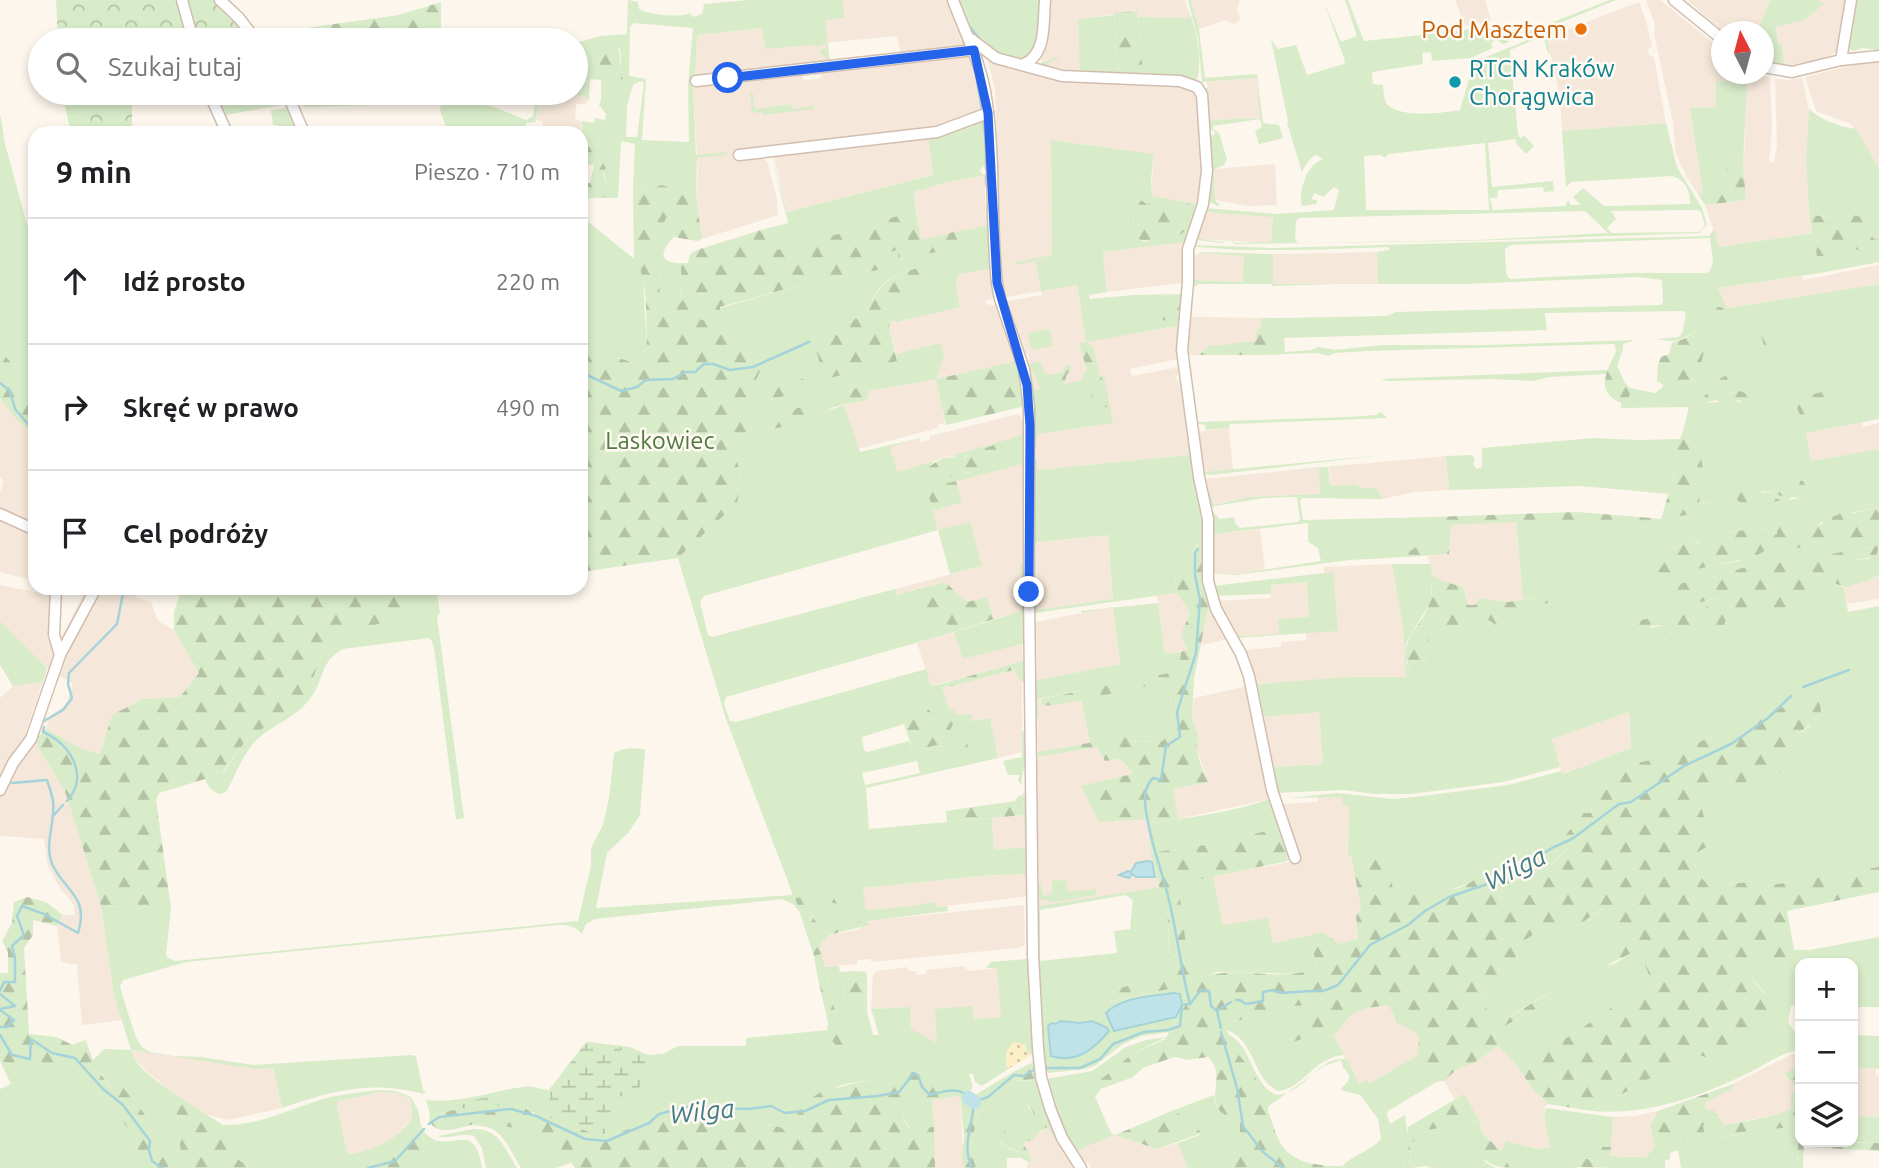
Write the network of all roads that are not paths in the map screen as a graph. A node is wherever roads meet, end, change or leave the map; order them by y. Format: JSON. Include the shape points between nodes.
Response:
{"nodes":[{"id":1,"x":182,"y":0,"type":"edge"},
{"id":2,"x":220,"y":0,"type":"edge"},
{"id":3,"x":953,"y":0,"type":"edge"},
{"id":4,"x":1045,"y":0,"type":"edge"},
{"id":5,"x":1674,"y":0,"type":"edge"},
{"id":6,"x":1851,"y":0,"type":"edge"},
{"id":7,"x":190,"y":28,"type":"edge"},
{"id":8,"x":247,"y":28,"type":"edge"},
{"id":9,"x":1711,"y":31,"type":"edge"},
{"id":10,"x":967,"y":35,"type":"junction"},
{"id":11,"x":974,"y":50,"type":"junction"},
{"id":12,"x":1879,"y":56,"type":"edge"},
{"id":13,"x":1840,"y":60,"type":"junction"},
{"id":14,"x":1024,"y":64,"type":"junction"},
{"id":15,"x":1774,"y":69,"type":"edge"},
{"id":16,"x":696,"y":81,"type":"dead end"},
{"id":17,"x":214,"y":105,"type":"edge"},
{"id":18,"x":292,"y":105,"type":"edge"},
{"id":19,"x":988,"y":113,"type":"junction"},
{"id":20,"x":224,"y":126,"type":"edge"},
{"id":21,"x":301,"y":126,"type":"edge"},
{"id":22,"x":739,"y":155,"type":"dead end"},
{"id":23,"x":0,"y":514,"type":"edge"},
{"id":24,"x":28,"y":527,"type":"edge"},
{"id":25,"x":55,"y":595,"type":"edge"},
{"id":26,"x":92,"y":595,"type":"edge"},
{"id":27,"x":60,"y":655,"type":"junction"},
{"id":28,"x":0,"y":790,"type":"edge"},
{"id":29,"x":1295,"y":858,"type":"dead end"},
{"id":30,"x":1081,"y":1168,"type":"edge"}],
"edges":[{"from":1,"to":7,"type":"street"},
{"from":2,"to":8,"type":"street"},
{"from":3,"to":10,"type":"street"},
{"from":4,"to":14,"type":"street","via":[[1040,46],[1035,58]]},
{"from":5,"to":9,"type":"street"},
{"from":6,"to":13,"type":"street"},
{"from":10,"to":11,"type":"street"},
{"from":10,"to":14,"type":"street","via":[[996,58]]},
{"from":11,"to":16,"type":"street"},
{"from":11,"to":19,"type":"street"},
{"from":12,"to":13,"type":"street"},
{"from":13,"to":15,"type":"street","via":[[1791,72]]},
{"from":14,"to":29,"type":"street","via":[[1062,76],[1187,82],[1202,95],[1207,171],[1203,204],[1189,244],[1182,350],[1207,509],[1208,584],[1249,676],[1272,790]]},
{"from":17,"to":20,"type":"street"},
{"from":18,"to":21,"type":"street"},
{"from":19,"to":22,"type":"street","via":[[937,132]]},
{"from":19,"to":30,"type":"street","via":[[997,283],[1024,369],[1029,407],[1033,955],[1038,1048],[1050,1108]]},
{"from":23,"to":24,"type":"street"},
{"from":25,"to":27,"type":"street","via":[[54,635]]},
{"from":26,"to":27,"type":"street"},
{"from":27,"to":28,"type":"street","via":[[32,739]]}]}
